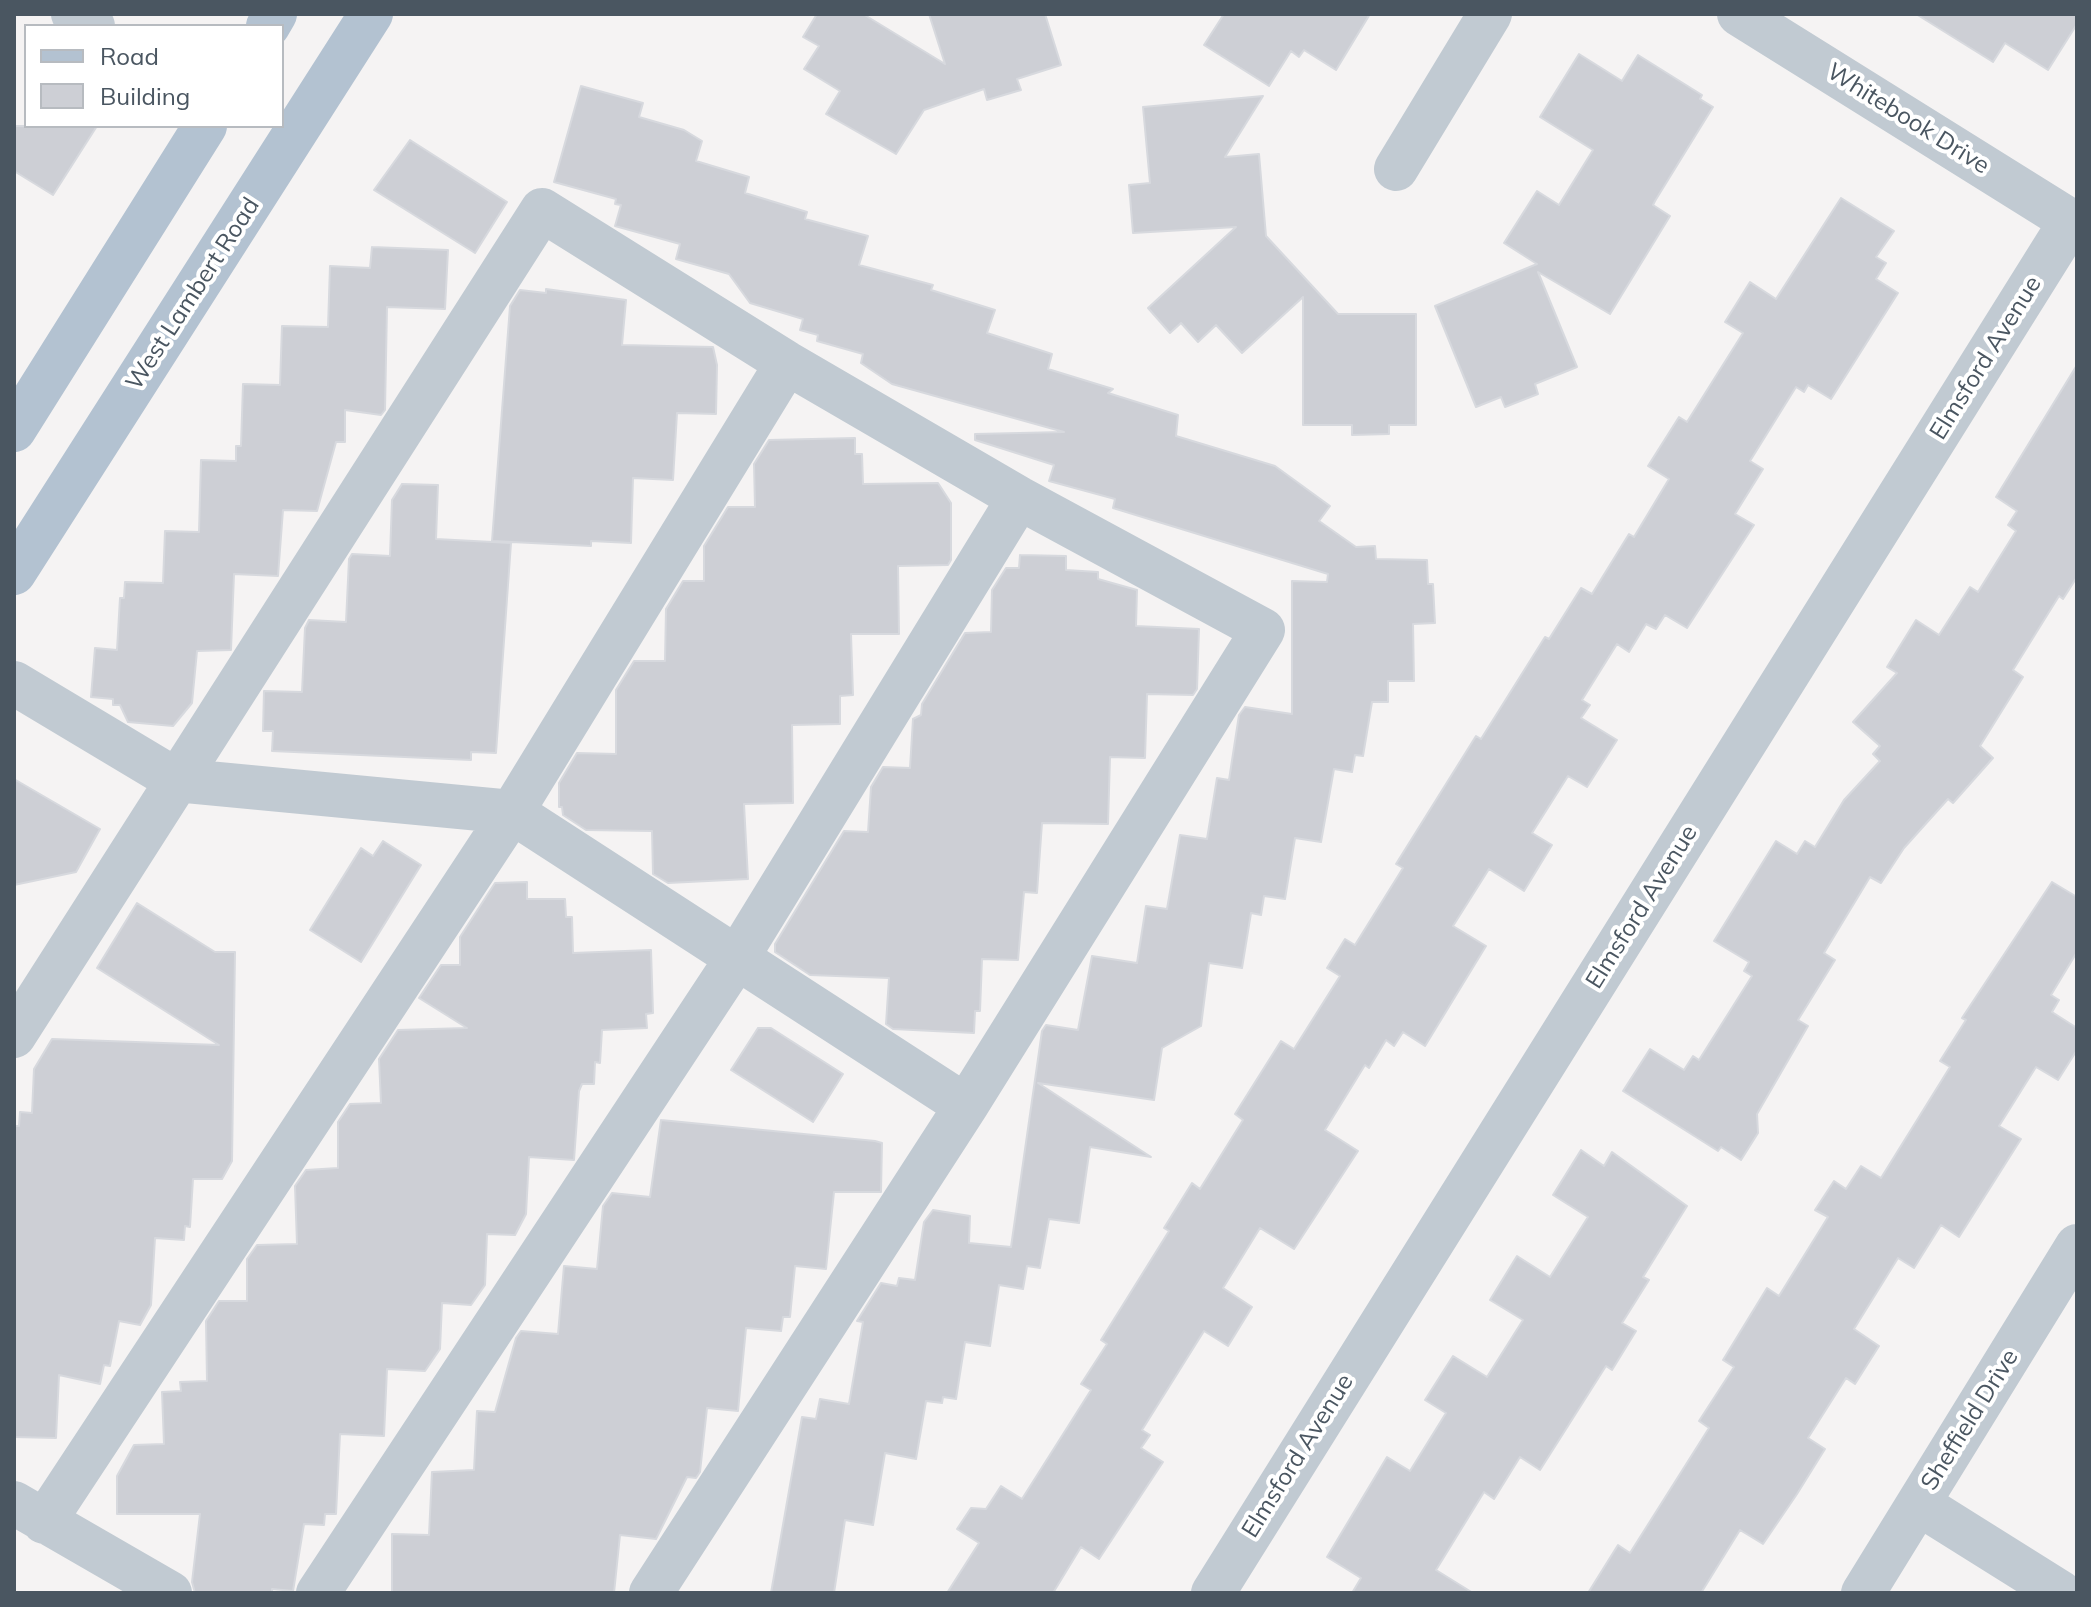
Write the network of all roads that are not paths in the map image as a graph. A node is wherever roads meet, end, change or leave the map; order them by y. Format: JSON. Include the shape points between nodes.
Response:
{"nodes":[{"id":1,"x":371,"y":14,"type":"edge"},
{"id":2,"x":1490,"y":14,"type":"edge"},
{"id":3,"x":1739,"y":14,"type":"edge"},
{"id":4,"x":204,"y":128,"type":"edge"},
{"id":5,"x":1396,"y":169,"type":"dead end"},
{"id":6,"x":2074,"y":223,"type":"edge"},
{"id":7,"x":787,"y":363,"type":"junction"},
{"id":8,"x":18,"y":414,"type":"edge"},
{"id":9,"x":1019,"y":498,"type":"junction"},
{"id":10,"x":14,"y":573,"type":"edge"},
{"id":11,"x":14,"y":683,"type":"edge"},
{"id":12,"x":176,"y":780,"type":"junction"},
{"id":13,"x":512,"y":812,"type":"junction"},
{"id":14,"x":737,"y":958,"type":"junction"},
{"id":15,"x":14,"y":1036,"type":"edge"},
{"id":16,"x":966,"y":1106,"type":"junction"},
{"id":17,"x":2077,"y":1246,"type":"edge"},
{"id":18,"x":1919,"y":1504,"type":"junction"},
{"id":19,"x":29,"y":1513,"type":"edge"},
{"id":20,"x":170,"y":1593,"type":"edge"},
{"id":21,"x":318,"y":1593,"type":"edge"},
{"id":22,"x":651,"y":1593,"type":"edge"},
{"id":23,"x":1213,"y":1593,"type":"edge"},
{"id":24,"x":1863,"y":1593,"type":"edge"},
{"id":25,"x":2061,"y":1593,"type":"edge"}],
"edges":[{"from":1,"to":10,"type":"main road","name":"West Lambert Road"},
{"from":2,"to":5,"type":"street"},
{"from":3,"to":6,"type":"street","name":"Whitebook Drive"},
{"from":4,"to":8,"type":"main road"},
{"from":6,"to":23,"type":"street","name":"Elmsford Avenue"},
{"from":7,"to":9,"type":"street"},
{"from":7,"to":12,"type":"street","via":[[542,210]]},
{"from":7,"to":13,"type":"street"},
{"from":9,"to":14,"type":"street"},
{"from":9,"to":16,"type":"street","via":[[1263,630]]},
{"from":11,"to":12,"type":"street"},
{"from":12,"to":13,"type":"street"},
{"from":12,"to":15,"type":"street"},
{"from":13,"to":14,"type":"street"},
{"from":13,"to":19,"type":"street"},
{"from":14,"to":16,"type":"street"},
{"from":14,"to":21,"type":"street"},
{"from":16,"to":22,"type":"street"},
{"from":17,"to":18,"type":"street","name":"Sheffield Drive"},
{"from":18,"to":24,"type":"street","name":"Sheffield Drive"},
{"from":18,"to":25,"type":"street"},
{"from":19,"to":20,"type":"street"}]}
